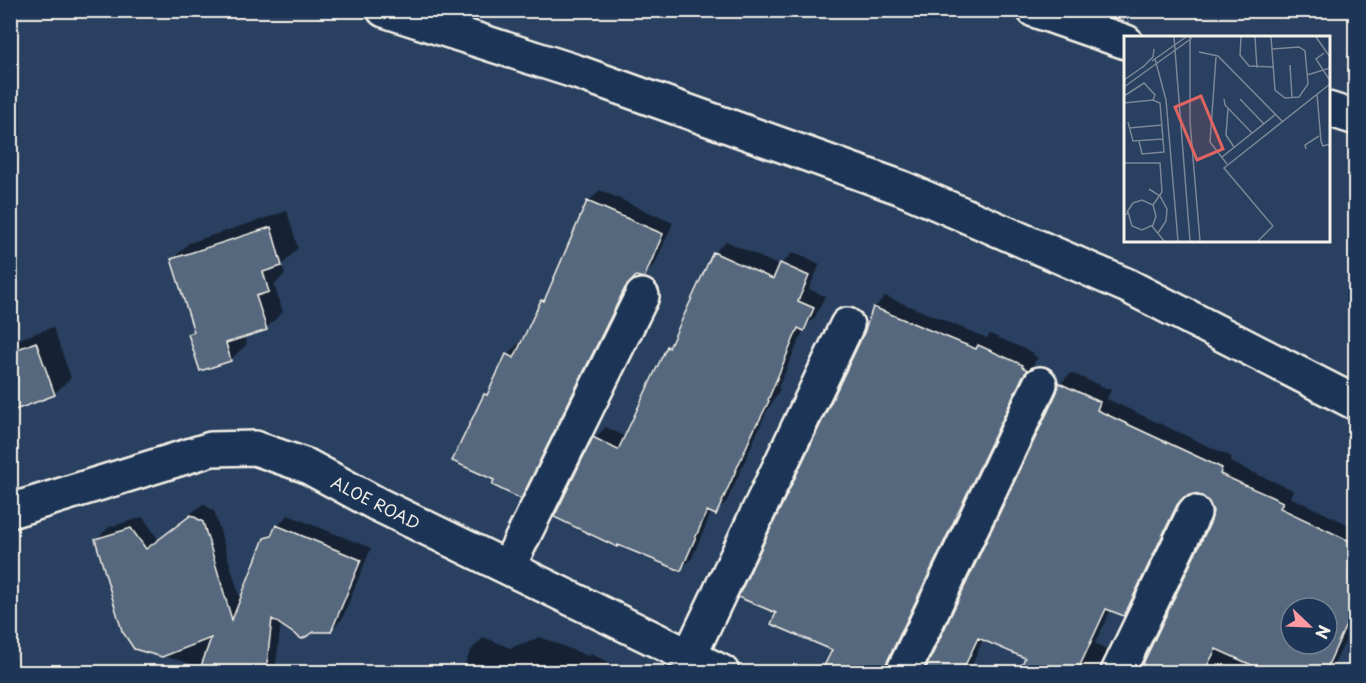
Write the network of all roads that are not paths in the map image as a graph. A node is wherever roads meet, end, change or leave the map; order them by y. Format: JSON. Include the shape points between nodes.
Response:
{"nodes":[{"id":1,"x":384,"y":10,"type":"edge"},
{"id":2,"x":1034,"y":10,"type":"edge"},
{"id":3,"x":1124,"y":41,"type":"edge"},
{"id":4,"x":1330,"y":109,"type":"edge"},
{"id":5,"x":1356,"y":118,"type":"edge"},
{"id":6,"x":642,"y":296,"type":"dead end"},
{"id":7,"x":847,"y":325,"type":"dead end"},
{"id":8,"x":1040,"y":384,"type":"dead end"},
{"id":9,"x":1356,"y":403,"type":"edge"},
{"id":10,"x":10,"y":511,"type":"edge"},
{"id":11,"x":1194,"y":513,"type":"dead end"},
{"id":12,"x":508,"y":567,"type":"junction"},
{"id":13,"x":689,"y":657,"type":"junction"},
{"id":14,"x":722,"y":672,"type":"edge"},
{"id":15,"x":903,"y":672,"type":"edge"},
{"id":16,"x":1118,"y":672,"type":"edge"}],
"edges":[{"from":1,"to":9,"type":"main road","via":[[577,72],[902,188],[1128,286]]},
{"from":2,"to":3,"type":"main road"},
{"from":4,"to":5,"type":"main road"},
{"from":6,"to":12,"type":"main road"},
{"from":7,"to":13,"type":"main road"},
{"from":8,"to":15,"type":"main road"},
{"from":10,"to":12,"type":"main road","name":"ALOE ROAD","via":[[210,449],[255,448],[307,466]]},
{"from":11,"to":16,"type":"main road"},
{"from":12,"to":13,"type":"main road","name":"ALOE ROAD"},
{"from":13,"to":14,"type":"main road","name":"ALOE ROAD"}]}
